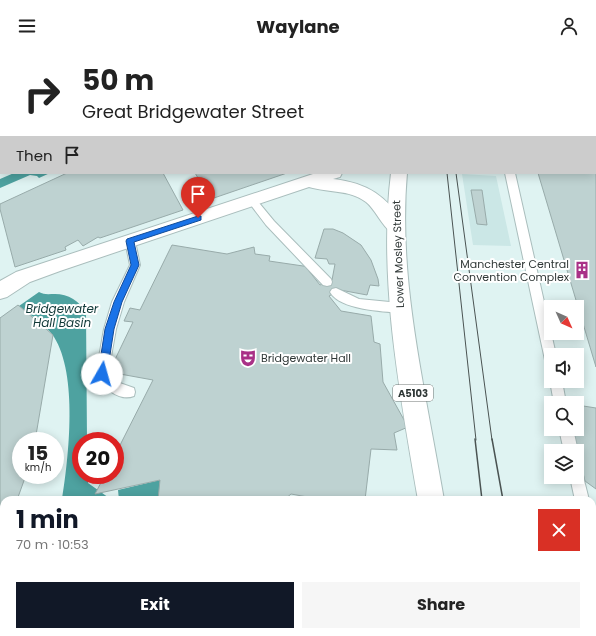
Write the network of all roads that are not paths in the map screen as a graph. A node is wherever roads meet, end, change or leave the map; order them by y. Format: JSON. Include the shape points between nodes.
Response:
{"nodes":[{"id":1,"x":331,"y":174,"type":"edge"},
{"id":2,"x":399,"y":174,"type":"edge"},
{"id":3,"x":510,"y":174,"type":"edge"},
{"id":4,"x":306,"y":182,"type":"junction"},
{"id":5,"x":252,"y":200,"type":"junction"},
{"id":6,"x":396,"y":226,"type":"junction"},
{"id":7,"x":130,"y":241,"type":"junction"},
{"id":8,"x":327,"y":282,"type":"dead end"},
{"id":9,"x":0,"y":291,"type":"edge"},
{"id":10,"x":336,"y":292,"type":"dead end"},
{"id":11,"x":400,"y":308,"type":"junction"},
{"id":12,"x":548,"y":348,"type":"edge"},
{"id":13,"x":129,"y":392,"type":"dead end"},
{"id":14,"x":579,"y":484,"type":"edge"},
{"id":15,"x":430,"y":496,"type":"edge"},
{"id":16,"x":581,"y":496,"type":"edge"}],
"edges":[{"from":1,"to":4,"type":"street"},
{"from":2,"to":6,"type":"street","name":"Lower Mosley Street","number":"A5103","via":[[395,200]]},
{"from":3,"to":12,"type":"lane"},
{"from":4,"to":5,"type":"street"},
{"from":4,"to":6,"type":"street","via":[[361,191],[374,199]]},
{"from":5,"to":7,"type":"street"},
{"from":5,"to":8,"type":"lane","via":[[280,234]]},
{"from":6,"to":11,"type":"street","name":"Lower Mosley Street","number":"A5103"},
{"from":7,"to":9,"type":"street","via":[[23,277]]},
{"from":7,"to":13,"type":"lane","via":[[135,265],[118,302],[102,374],[113,387]]},
{"from":10,"to":11,"type":"lane","via":[[360,305]]},
{"from":11,"to":15,"type":"street","name":"Lower Mosley Street","number":"A5103"},
{"from":14,"to":16,"type":"lane"}]}
